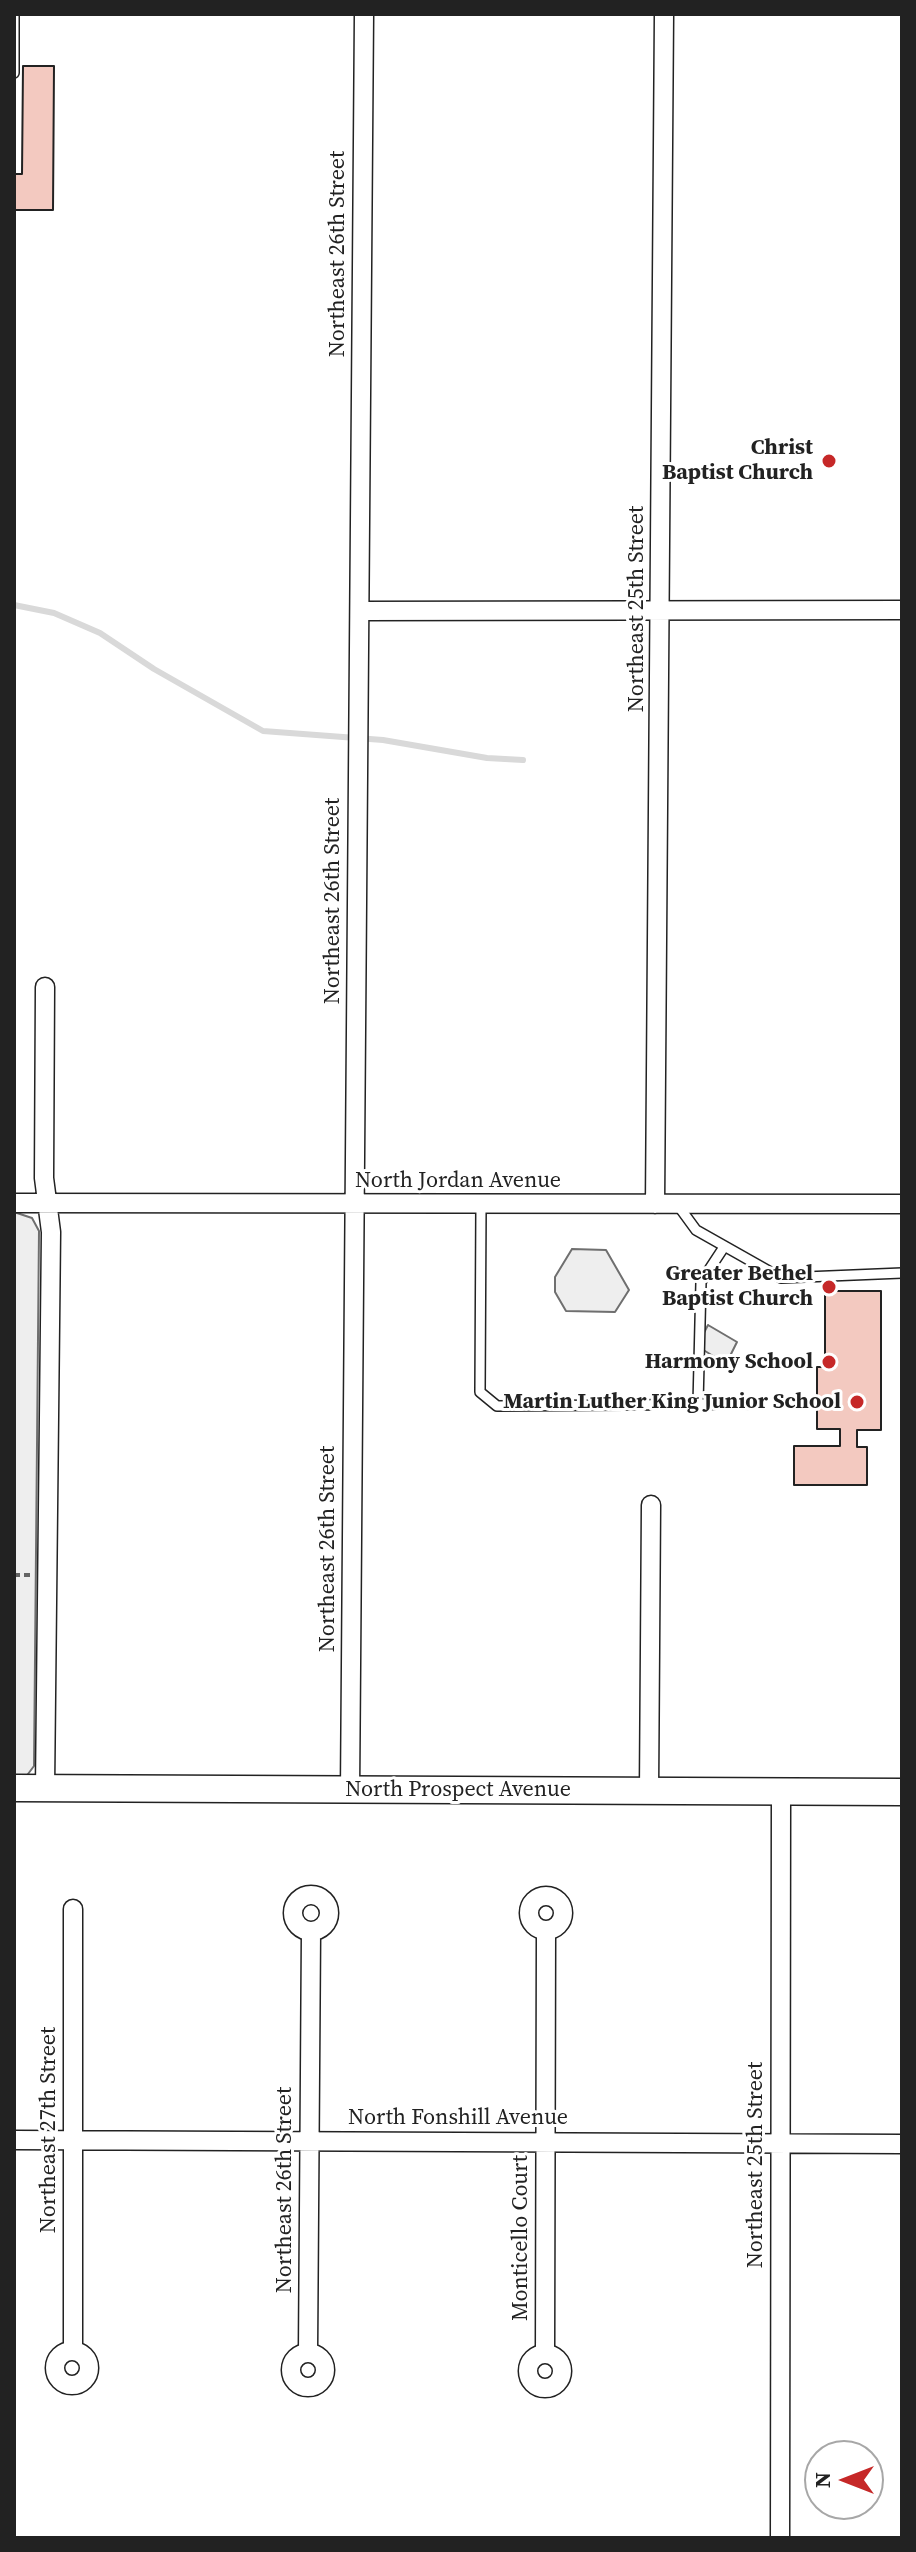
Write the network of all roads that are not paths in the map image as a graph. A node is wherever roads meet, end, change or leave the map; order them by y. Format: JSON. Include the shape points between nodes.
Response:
{"nodes":[{"id":1,"x":14,"y":14,"type":"edge"},
{"id":2,"x":364,"y":14,"type":"edge"},
{"id":3,"x":664,"y":14,"type":"edge"},
{"id":4,"x":14,"y":73,"type":"edge"},
{"id":5,"x":662,"y":608,"type":"junction"},
{"id":6,"x":902,"y":610,"type":"edge"},
{"id":7,"x":360,"y":611,"type":"junction"},
{"id":8,"x":45,"y":987,"type":"dead end"},
{"id":9,"x":14,"y":1203,"type":"edge"},
{"id":10,"x":47,"y":1204,"type":"junction"},
{"id":11,"x":655,"y":1204,"type":"junction"},
{"id":12,"x":677,"y":1204,"type":"junction"},
{"id":13,"x":902,"y":1204,"type":"edge"},
{"id":14,"x":355,"y":1205,"type":"junction"},
{"id":15,"x":481,"y":1205,"type":"junction"},
{"id":16,"x":724,"y":1247,"type":"junction"},
{"id":17,"x":902,"y":1273,"type":"edge"},
{"id":18,"x":698,"y":1404,"type":"junction"},
{"id":19,"x":752,"y":1404,"type":"dead end"},
{"id":20,"x":651,"y":1505,"type":"dead end"},
{"id":21,"x":14,"y":1788,"type":"edge"},
{"id":22,"x":45,"y":1788,"type":"junction"},
{"id":23,"x":350,"y":1789,"type":"junction"},
{"id":24,"x":649,"y":1791,"type":"junction"},
{"id":25,"x":902,"y":1792,"type":"edge"},
{"id":26,"x":781,"y":1793,"type":"junction"},
{"id":27,"x":73,"y":1909,"type":"dead end"},
{"id":28,"x":546,"y":1931,"type":"dead end"},
{"id":29,"x":311,"y":1932,"type":"dead end"},
{"id":30,"x":14,"y":2140,"type":"edge"},
{"id":31,"x":73,"y":2140,"type":"junction"},
{"id":32,"x":309,"y":2141,"type":"junction"},
{"id":33,"x":546,"y":2142,"type":"junction"},
{"id":34,"x":781,"y":2143,"type":"junction"},
{"id":35,"x":902,"y":2144,"type":"edge"},
{"id":36,"x":73,"y":2351,"type":"dead end"},
{"id":37,"x":308,"y":2352,"type":"dead end"},
{"id":38,"x":545,"y":2354,"type":"dead end"},
{"id":39,"x":780,"y":2538,"type":"edge"}],
"edges":[{"from":1,"to":4,"type":"lane"},
{"from":2,"to":7,"type":"street","name":"Northeast 26th Street"},
{"from":3,"to":5,"type":"street","name":"Northeast 25th Street"},
{"from":5,"to":6,"type":"street"},
{"from":5,"to":7,"type":"street"},
{"from":5,"to":11,"type":"street","name":"Northeast 25th Street"},
{"from":7,"to":14,"type":"street","name":"Northeast 26th Street"},
{"from":8,"to":10,"type":"street"},
{"from":9,"to":10,"type":"street","name":"North Jordan Avenue"},
{"from":10,"to":14,"type":"street","name":"North Jordan Avenue"},
{"from":10,"to":22,"type":"street","via":[[51,1248]]},
{"from":11,"to":12,"type":"street","name":"North Jordan Avenue"},
{"from":11,"to":15,"type":"street","name":"North Jordan Avenue"},
{"from":12,"to":13,"type":"street","name":"North Jordan Avenue"},
{"from":12,"to":16,"type":"lane","via":[[696,1230]]},
{"from":14,"to":15,"type":"street","name":"North Jordan Avenue"},
{"from":14,"to":23,"type":"street","name":"Northeast 26th Street"},
{"from":15,"to":18,"type":"lane","via":[[480,1392],[497,1406]]},
{"from":16,"to":17,"type":"lane","via":[[781,1278]]},
{"from":16,"to":18,"type":"lane","via":[[701,1282]]},
{"from":18,"to":19,"type":"lane"},
{"from":20,"to":24,"type":"street"},
{"from":21,"to":22,"type":"street","name":"North Prospect Avenue"},
{"from":22,"to":23,"type":"street","name":"North Prospect Avenue"},
{"from":23,"to":24,"type":"street","name":"North Prospect Avenue"},
{"from":24,"to":26,"type":"street","name":"North Prospect Avenue"},
{"from":25,"to":26,"type":"street","name":"North Prospect Avenue"},
{"from":26,"to":34,"type":"street","name":"Northeast 25th Street"},
{"from":27,"to":31,"type":"street","name":"Northeast 27th Street"},
{"from":28,"to":33,"type":"street","name":"Monticello Court"},
{"from":29,"to":32,"type":"street","name":"Northeast 26th Street"},
{"from":30,"to":31,"type":"street","name":"North Fonshill Avenue"},
{"from":31,"to":32,"type":"street","name":"North Fonshill Avenue"},
{"from":31,"to":36,"type":"street","name":"Northeast 27th Street"},
{"from":32,"to":33,"type":"street","name":"North Fonshill Avenue"},
{"from":32,"to":37,"type":"street","name":"Northeast 26th Street"},
{"from":33,"to":34,"type":"street","name":"North Fonshill Avenue"},
{"from":33,"to":38,"type":"street","name":"Monticello Court"},
{"from":34,"to":35,"type":"street","name":"North Fonshill Avenue"},
{"from":34,"to":39,"type":"street","name":"Northeast 25th Street"}]}
